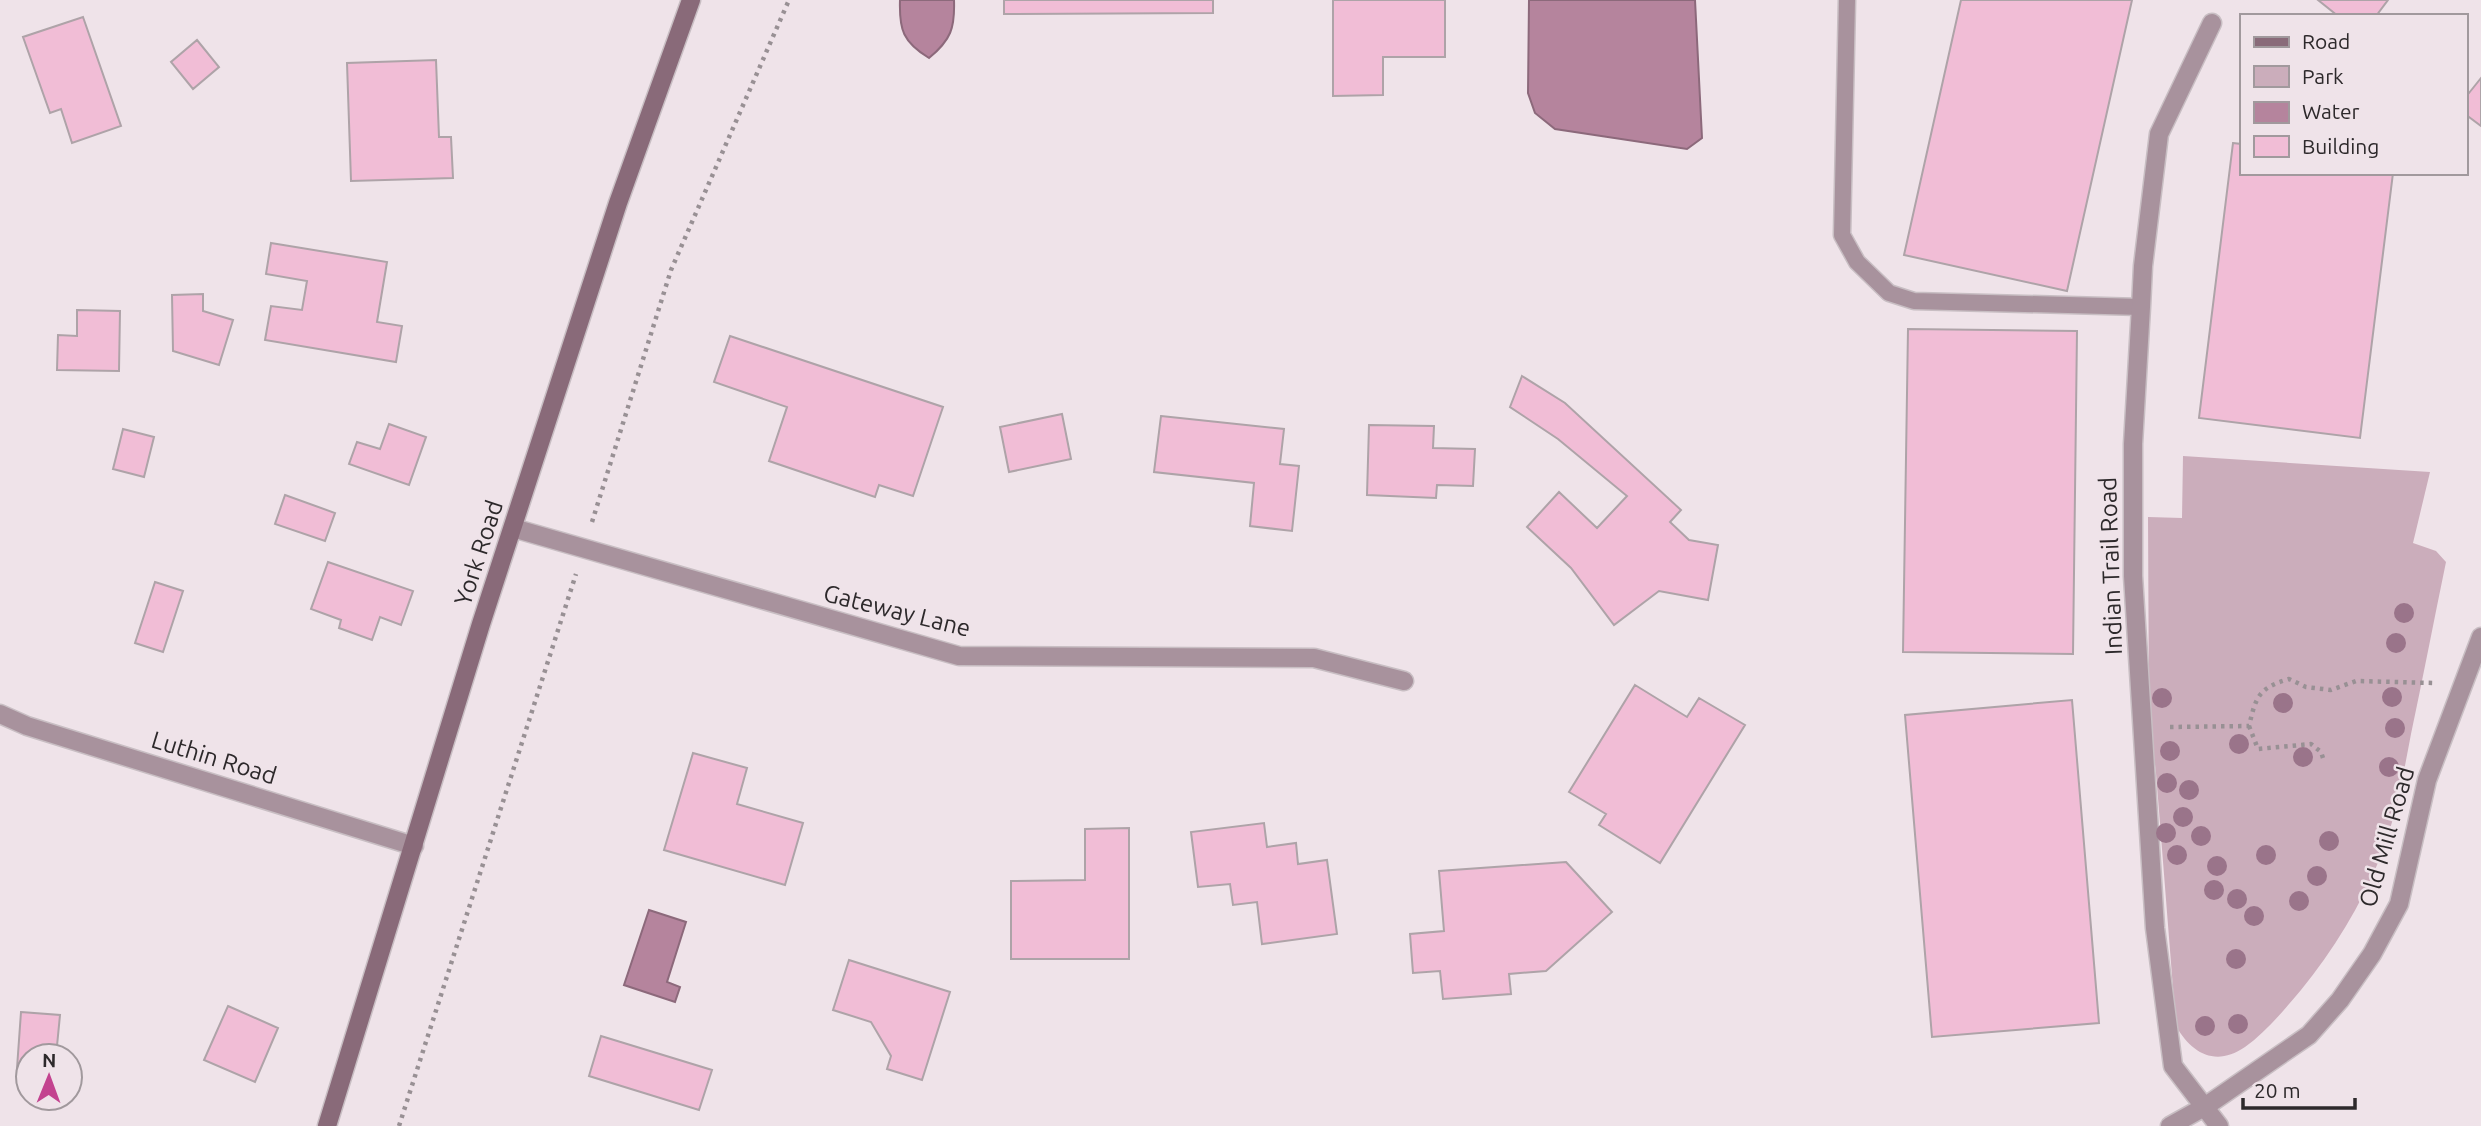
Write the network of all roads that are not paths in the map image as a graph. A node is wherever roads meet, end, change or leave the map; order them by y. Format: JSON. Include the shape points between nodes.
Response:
{"nodes":[{"id":1,"x":691,"y":0,"type":"edge"},
{"id":2,"x":1847,"y":0,"type":"edge"},
{"id":3,"x":2213,"y":23,"type":"dead end"},
{"id":4,"x":2140,"y":307,"type":"junction"},
{"id":5,"x":513,"y":528,"type":"junction"},
{"id":6,"x":2481,"y":637,"type":"edge"},
{"id":7,"x":1404,"y":681,"type":"dead end"},
{"id":8,"x":0,"y":714,"type":"edge"},
{"id":9,"x":414,"y":846,"type":"junction"},
{"id":10,"x":2206,"y":1107,"type":"junction"},
{"id":11,"x":327,"y":1126,"type":"edge"},
{"id":12,"x":2170,"y":1126,"type":"edge"},
{"id":13,"x":2219,"y":1126,"type":"edge"}],
"edges":[{"from":1,"to":5,"type":"main road","name":"York Road","via":[[618,203]]},
{"from":2,"to":4,"type":"lane","via":[[1842,235],[1857,262],[1889,293],[1914,302]]},
{"from":3,"to":4,"type":"street","name":"Indian Trail Road","via":[[2159,134]]},
{"from":4,"to":10,"type":"street","name":"Indian Trail Road","via":[[2133,563],[2155,928],[2172,1066]]},
{"from":5,"to":7,"type":"street","name":"Gateway Lane","via":[[959,656],[1314,659]]},
{"from":5,"to":9,"type":"main road","name":"York Road"},
{"from":6,"to":10,"type":"street","name":"Old Mill Road","via":[[2427,780],[2399,904],[2372,954],[2309,1035]]},
{"from":8,"to":9,"type":"street","name":"Luthin Road"},
{"from":9,"to":11,"type":"main road","name":"York Road"},
{"from":10,"to":12,"type":"street","name":"Old Mill Road"},
{"from":10,"to":13,"type":"street","name":"Indian Trail Road"}]}
